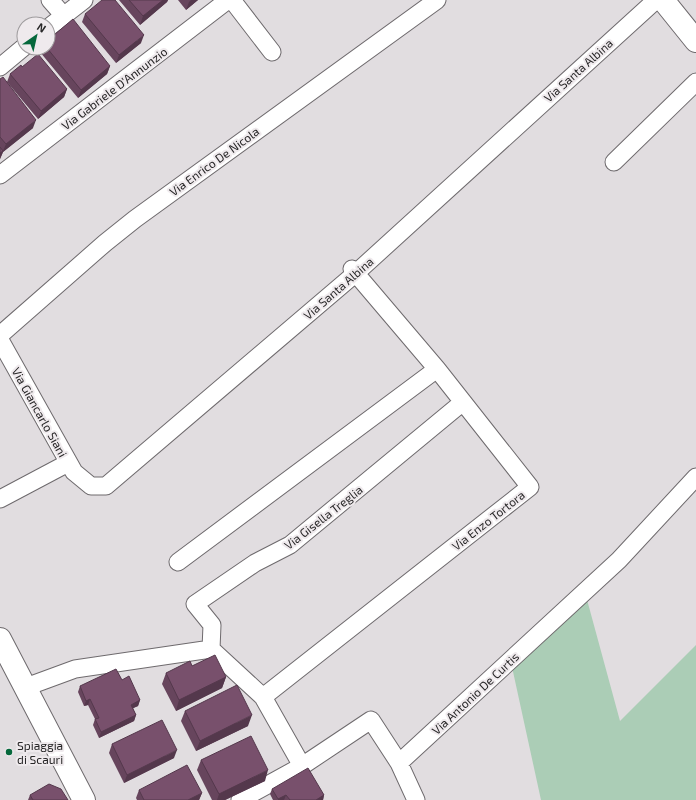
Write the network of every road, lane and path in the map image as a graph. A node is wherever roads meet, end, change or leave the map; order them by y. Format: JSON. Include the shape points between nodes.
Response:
{"nodes":[{"id":1,"x":50,"y":0,"type":"edge"},
{"id":2,"x":84,"y":0,"type":"edge"},
{"id":3,"x":228,"y":0,"type":"edge"},
{"id":4,"x":232,"y":0,"type":"edge"},
{"id":5,"x":437,"y":0,"type":"edge"},
{"id":6,"x":656,"y":0,"type":"edge"},
{"id":7,"x":663,"y":0,"type":"edge"},
{"id":8,"x":64,"y":16,"type":"junction"},
{"id":9,"x":56,"y":22,"type":"edge"},
{"id":10,"x":696,"y":40,"type":"edge"},
{"id":11,"x":272,"y":52,"type":"dead end"},
{"id":12,"x":16,"y":54,"type":"edge"},
{"id":13,"x":0,"y":66,"type":"edge"},
{"id":14,"x":696,"y":82,"type":"edge"},
{"id":15,"x":614,"y":162,"type":"dead end"},
{"id":16,"x":0,"y":175,"type":"edge"},
{"id":17,"x":354,"y":271,"type":"junction"},
{"id":18,"x":0,"y":335,"type":"edge"},
{"id":19,"x":0,"y":340,"type":"edge"},
{"id":20,"x":437,"y":369,"type":"junction"},
{"id":21,"x":463,"y":402,"type":"junction"},
{"id":22,"x":68,"y":463,"type":"junction"},
{"id":23,"x":696,"y":477,"type":"edge"},
{"id":24,"x":0,"y":499,"type":"edge"},
{"id":25,"x":178,"y":562,"type":"dead end"},
{"id":26,"x":0,"y":639,"type":"edge"},
{"id":27,"x":211,"y":648,"type":"junction"},
{"id":28,"x":26,"y":687,"type":"junction"},
{"id":29,"x":263,"y":698,"type":"junction"},
{"id":30,"x":399,"y":763,"type":"junction"},
{"id":31,"x":302,"y":766,"type":"junction"},
{"id":32,"x":259,"y":796,"type":"edge"},
{"id":33,"x":84,"y":800,"type":"edge"},
{"id":34,"x":240,"y":800,"type":"edge"},
{"id":35,"x":416,"y":800,"type":"edge"}],
"edges":[{"from":1,"to":8,"type":"street"},
{"from":2,"to":8,"type":"street"},
{"from":3,"to":16,"type":"street","name":"Via Gabriele D'Annunzio"},
{"from":4,"to":11,"type":"street"},
{"from":5,"to":18,"type":"street","name":"Via Enrico De Nicola","via":[[135,218]]},
{"from":6,"to":17,"type":"street","name":"Via Santa Albina"},
{"from":7,"to":10,"type":"street"},
{"from":8,"to":9,"type":"street"},
{"from":12,"to":13,"type":"street"},
{"from":14,"to":15,"type":"street"},
{"from":17,"to":20,"type":"street","name":"Via Enzo Tortora"},
{"from":17,"to":22,"type":"street","name":"Via Santa Albina","via":[[106,486],[91,486],[74,472]]},
{"from":19,"to":22,"type":"street","name":"Via Giancarlo Siani"},
{"from":20,"to":21,"type":"street","name":"Via Enzo Tortora"},
{"from":20,"to":25,"type":"street"},
{"from":21,"to":27,"type":"street","name":"Via Gisella Treglia","via":[[290,546],[255,563],[195,604],[212,625]]},
{"from":21,"to":29,"type":"street","name":"Via Enzo Tortora","via":[[530,487]]},
{"from":22,"to":24,"type":"street"},
{"from":23,"to":30,"type":"street","name":"Via Antonio De Curtis","via":[[619,560]]},
{"from":26,"to":28,"type":"street"},
{"from":27,"to":28,"type":"street","via":[[75,669]]},
{"from":27,"to":29,"type":"street"},
{"from":28,"to":33,"type":"street"},
{"from":29,"to":31,"type":"street"},
{"from":30,"to":31,"type":"street","via":[[371,720]]},
{"from":30,"to":35,"type":"street"},
{"from":31,"to":32,"type":"street"},
{"from":32,"to":34,"type":"street"}]}
